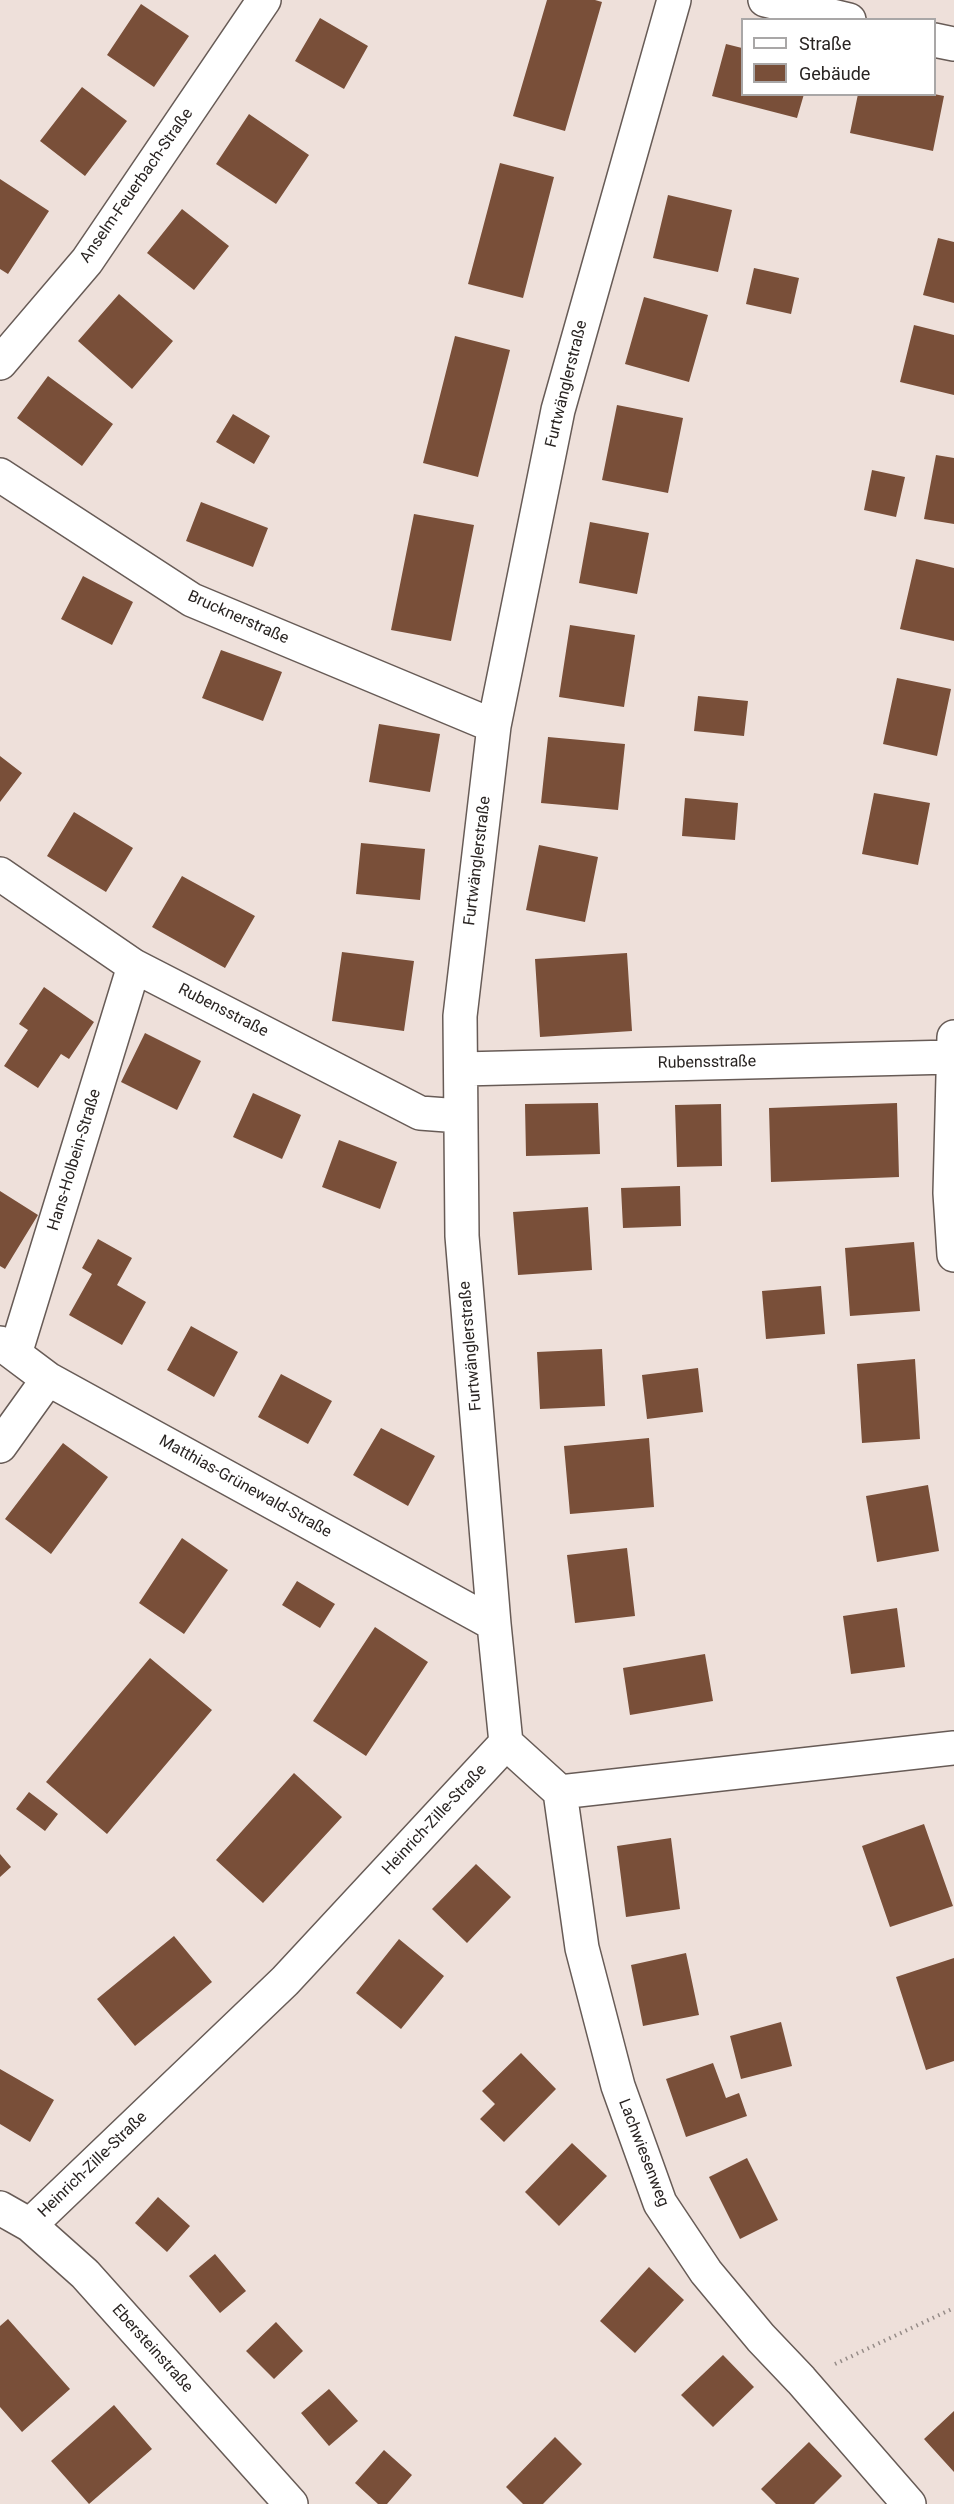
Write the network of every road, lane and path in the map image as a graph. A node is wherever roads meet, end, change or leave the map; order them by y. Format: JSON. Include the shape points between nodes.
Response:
{"nodes":[{"id":1,"x":264,"y":0,"type":"edge"},
{"id":2,"x":674,"y":0,"type":"edge"},
{"id":3,"x":765,"y":0,"type":"edge"},
{"id":4,"x":841,"y":18,"type":"edge"},
{"id":5,"x":936,"y":40,"type":"edge"},
{"id":6,"x":954,"y":44,"type":"edge"},
{"id":7,"x":0,"y":363,"type":"edge"},
{"id":8,"x":0,"y":475,"type":"edge"},
{"id":9,"x":494,"y":726,"type":"junction"},
{"id":10,"x":0,"y":874,"type":"edge"},
{"id":11,"x":134,"y":966,"type":"junction"},
{"id":12,"x":953,"y":1047,"type":"edge"},
{"id":13,"x":462,"y":1069,"type":"junction"},
{"id":14,"x":460,"y":1116,"type":"junction"},
{"id":15,"x":954,"y":1255,"type":"edge"},
{"id":16,"x":8,"y":1349,"type":"edge"},
{"id":17,"x":48,"y":1379,"type":"junction"},
{"id":18,"x":0,"y":1446,"type":"edge"},
{"id":19,"x":494,"y":1624,"type":"junction"},
{"id":20,"x":506,"y":1743,"type":"junction"},
{"id":21,"x":954,"y":1748,"type":"edge"},
{"id":22,"x":560,"y":1792,"type":"junction"},
{"id":23,"x":0,"y":2208,"type":"edge"},
{"id":24,"x":30,"y":2225,"type":"junction"},
{"id":25,"x":954,"y":2308,"type":"edge"},
{"id":26,"x":801,"y":2380,"type":"junction"},
{"id":27,"x":291,"y":2504,"type":"edge"},
{"id":28,"x":909,"y":2504,"type":"edge"}],
"edges":[{"from":1,"to":7,"type":"street","name":"Anselm-Feuerbach-Straße","via":[[87,261]]},
{"from":2,"to":9,"type":"street","name":"Furtwänglerstraße","via":[[558,410]]},
{"from":3,"to":4,"type":"street"},
{"from":5,"to":6,"type":"street"},
{"from":8,"to":9,"type":"street","name":"Brucknerstraße","via":[[192,600]]},
{"from":9,"to":13,"type":"street","name":"Furtwänglerstraße","via":[[460,1016]]},
{"from":10,"to":11,"type":"street","name":"Rubensstraße"},
{"from":11,"to":14,"type":"street","name":"Rubensstraße","via":[[420,1113]]},
{"from":11,"to":16,"type":"street","name":"Hans-Holbein-Straße"},
{"from":12,"to":13,"type":"street","name":"Rubensstraße"},
{"from":12,"to":15,"type":"street","via":[[950,1193]]},
{"from":13,"to":14,"type":"street","name":"Furtwänglerstraße"},
{"from":14,"to":19,"type":"street","name":"Furtwänglerstraße","via":[[462,1236]]},
{"from":16,"to":17,"type":"street","name":"Matthias-Grünewald-Straße"},
{"from":17,"to":18,"type":"street"},
{"from":17,"to":19,"type":"street","name":"Matthias-Grünewald-Straße"},
{"from":19,"to":20,"type":"street","name":"Furtwänglerstraße"},
{"from":20,"to":22,"type":"street"},
{"from":20,"to":24,"type":"street","name":"Heinrich-Zille-Straße","via":[[285,1981]]},
{"from":21,"to":22,"type":"street"},
{"from":22,"to":26,"type":"street","name":"Lachwiesenweg","via":[[582,1948],[618,2086],[660,2203],[706,2272]]},
{"from":23,"to":24,"type":"street","name":"Ebersteinstraße"},
{"from":24,"to":27,"type":"street","name":"Ebersteinstraße","via":[[85,2274]]},
{"from":25,"to":26,"type":"path"},
{"from":26,"to":28,"type":"street","name":"Lachwiesenweg"}]}
